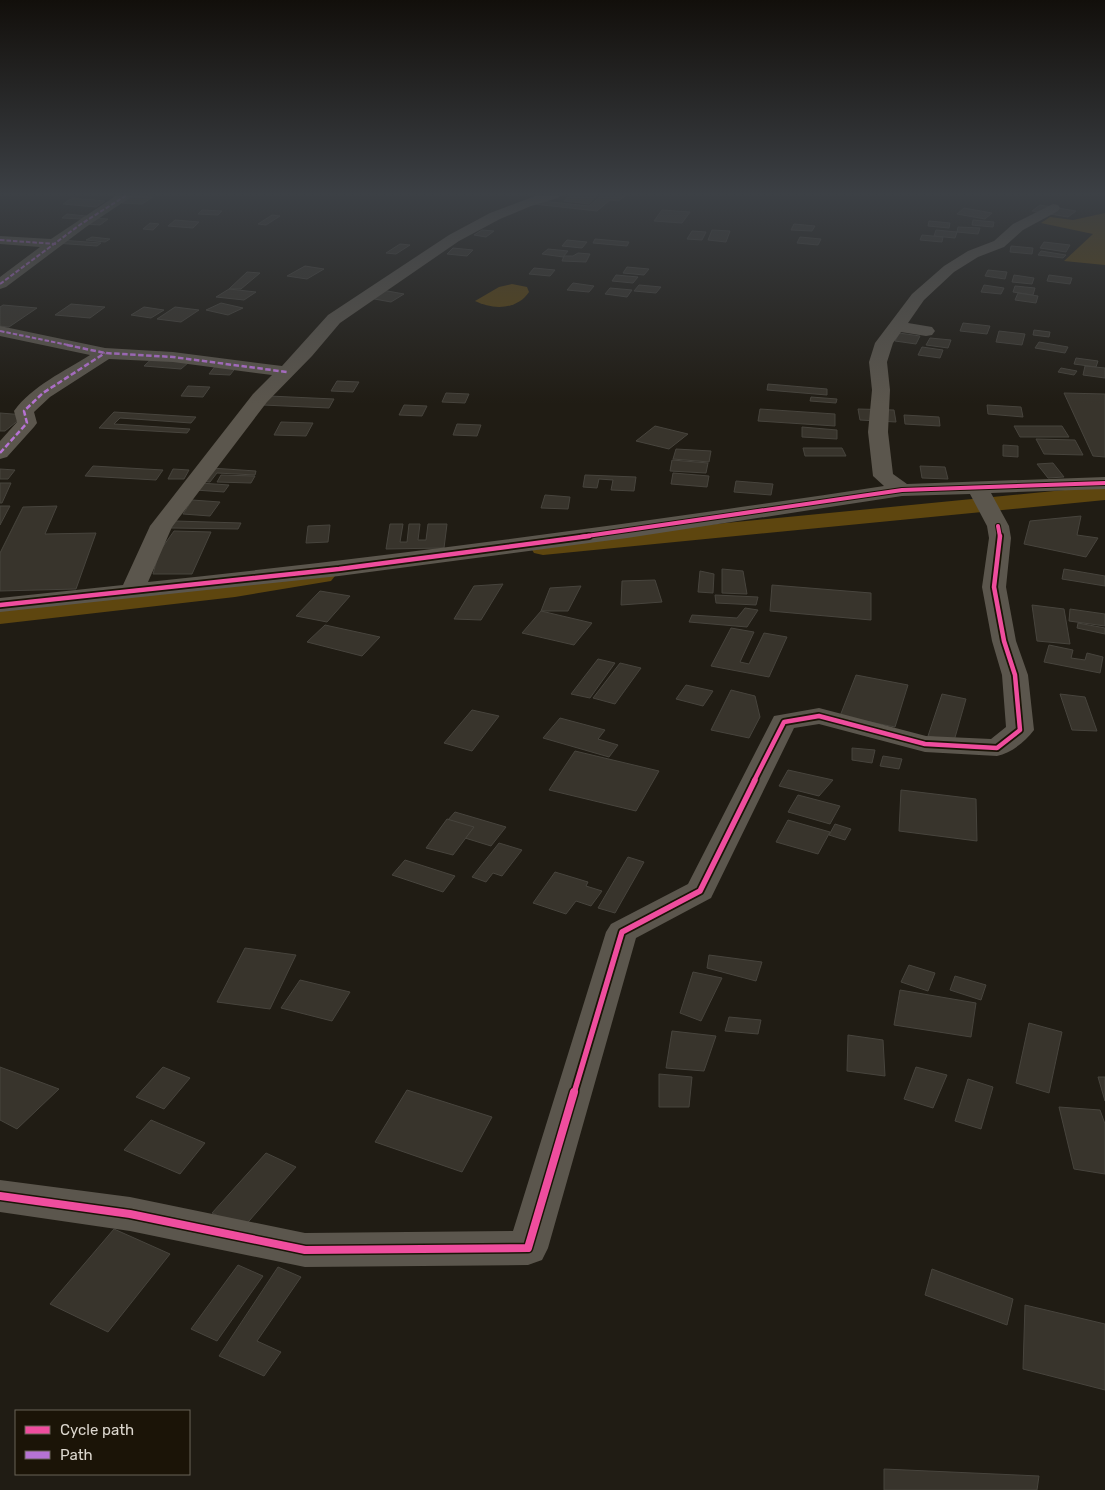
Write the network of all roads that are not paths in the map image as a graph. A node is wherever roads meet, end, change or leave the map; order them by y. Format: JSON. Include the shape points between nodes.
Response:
{"nodes":[{"id":1,"x":27,"y":265,"type":"edge"},
{"id":2,"x":414,"y":265,"type":"edge"},
{"id":3,"x":956,"y":265,"type":"edge"},
{"id":4,"x":0,"y":284,"type":"edge"},
{"id":5,"x":897,"y":326,"type":"junction"},
{"id":6,"x":0,"y":331,"type":"edge"},
{"id":7,"x":926,"y":331,"type":"dead end"},
{"id":8,"x":105,"y":353,"type":"junction"},
{"id":9,"x":287,"y":372,"type":"junction"},
{"id":10,"x":0,"y":453,"type":"edge"},
{"id":11,"x":1105,"y":483,"type":"edge"},
{"id":12,"x":902,"y":490,"type":"junction"},
{"id":13,"x":978,"y":490,"type":"junction"},
{"id":14,"x":132,"y":591,"type":"junction"},
{"id":15,"x":0,"y":605,"type":"edge"},
{"id":16,"x":0,"y":1196,"type":"edge"}],
"edges":[{"from":1,"to":4,"type":"street"},
{"from":2,"to":9,"type":"street","via":[[334,319]]},
{"from":3,"to":5,"type":"street","via":[[918,297]]},
{"from":5,"to":7,"type":"street"},
{"from":5,"to":12,"type":"street","via":[[884,344],[878,362],[881,390],[878,432],[883,476]]},
{"from":6,"to":8,"type":"street"},
{"from":8,"to":9,"type":"street","via":[[173,357]]},
{"from":8,"to":10,"type":"street","via":[[30,405],[24,411],[27,422]]},
{"from":9,"to":14,"type":"street","via":[[260,398],[161,526]]},
{"from":11,"to":13,"type":"street"},
{"from":12,"to":13,"type":"street"},
{"from":12,"to":14,"type":"street","via":[[339,569]]},
{"from":13,"to":16,"type":"street","via":[[998,526],[1000,538],[994,587],[1004,641],[1016,675],[1020,730],[997,748],[925,744],[819,716],[784,722],[700,891],[622,932],[528,1248],[305,1250],[130,1214]]},
{"from":14,"to":15,"type":"street"}]}
